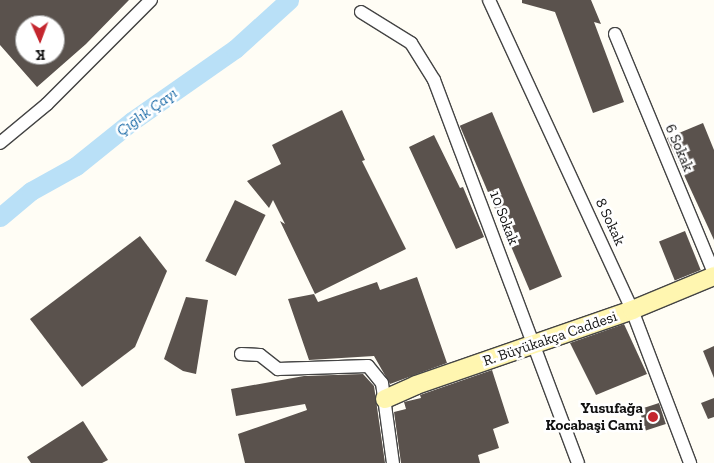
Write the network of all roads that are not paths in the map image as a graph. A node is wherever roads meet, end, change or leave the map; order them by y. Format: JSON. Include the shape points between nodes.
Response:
{"nodes":[{"id":1,"x":151,"y":0,"type":"edge"},
{"id":2,"x":489,"y":0,"type":"edge"},
{"id":3,"x":362,"y":12,"type":"dead end"},
{"id":4,"x":615,"y":34,"type":"dead end"},
{"id":5,"x":0,"y":143,"type":"edge"},
{"id":6,"x":714,"y":275,"type":"edge"},
{"id":7,"x":632,"y":310,"type":"junction"},
{"id":8,"x":536,"y":346,"type":"junction"},
{"id":9,"x":240,"y":354,"type":"dead end"},
{"id":10,"x":385,"y":399,"type":"junction"},
{"id":11,"x":392,"y":463,"type":"edge"},
{"id":12,"x":578,"y":463,"type":"edge"},
{"id":13,"x":690,"y":463,"type":"edge"}],
"edges":[{"from":1,"to":5,"type":"street","via":[[47,104]]},
{"from":2,"to":7,"type":"street","name":"8 Sokak"},
{"from":3,"to":8,"type":"street","name":"10 Sokak","via":[[411,44],[424,60]]},
{"from":4,"to":6,"type":"street","name":"6 Sokak"},
{"from":6,"to":7,"type":"street","name":"R. Büyükakça Caddesi"},
{"from":7,"to":8,"type":"street","name":"R. Büyükakça Caddesi"},
{"from":7,"to":13,"type":"street","name":"8 Sokak"},
{"from":8,"to":10,"type":"street","name":"R. Büyükakça Caddesi","via":[[416,385]]},
{"from":8,"to":12,"type":"street","name":"10 Sokak"},
{"from":9,"to":10,"type":"street","via":[[260,355],[278,368],[368,366],[382,383]]},
{"from":10,"to":11,"type":"street"}]}
